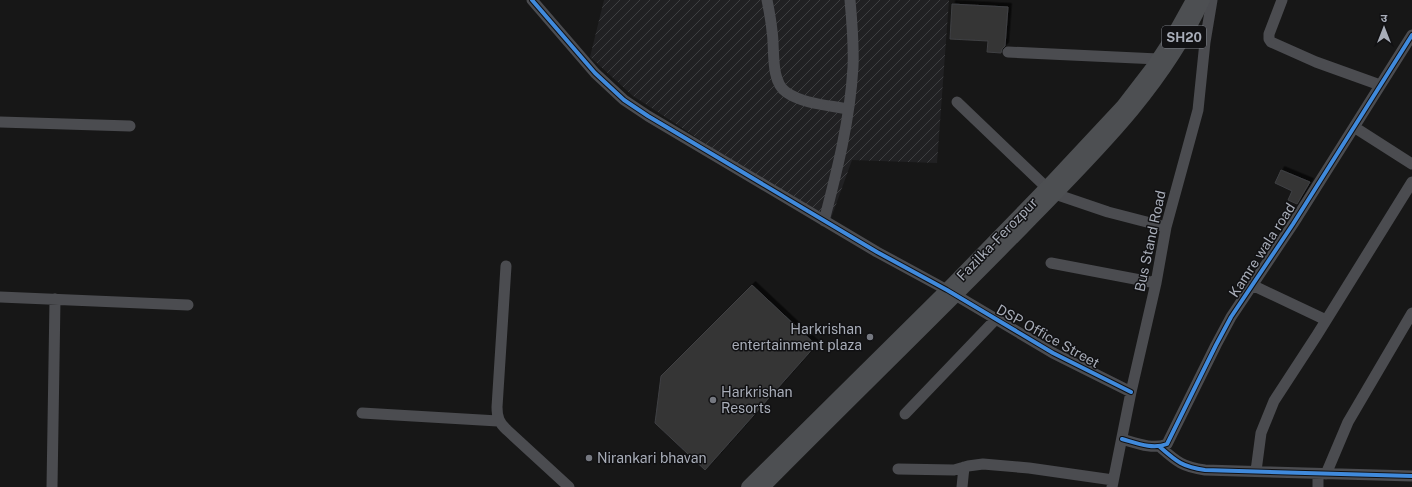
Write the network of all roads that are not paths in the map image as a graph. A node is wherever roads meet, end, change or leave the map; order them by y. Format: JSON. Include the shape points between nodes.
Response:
{"nodes":[{"id":1,"x":532,"y":0,"type":"edge"},
{"id":2,"x":767,"y":0,"type":"edge"},
{"id":3,"x":850,"y":0,"type":"edge"},
{"id":4,"x":1193,"y":0,"type":"edge"},
{"id":5,"x":1204,"y":0,"type":"edge"},
{"id":6,"x":1212,"y":0,"type":"edge"},
{"id":7,"x":1282,"y":0,"type":"edge"},
{"id":8,"x":1412,"y":35,"type":"edge"},
{"id":9,"x":1008,"y":52,"type":"dead end"},
{"id":10,"x":1158,"y":66,"type":"junction"},
{"id":11,"x":1380,"y":85,"type":"junction"},
{"id":12,"x":957,"y":102,"type":"dead end"},
{"id":13,"x":848,"y":109,"type":"junction"},
{"id":14,"x":0,"y":122,"type":"edge"},
{"id":15,"x":130,"y":126,"type":"dead end"},
{"id":16,"x":1354,"y":127,"type":"junction"},
{"id":17,"x":1412,"y":164,"type":"edge"},
{"id":18,"x":1412,"y":182,"type":"edge"},
{"id":19,"x":1051,"y":191,"type":"junction"},
{"id":20,"x":824,"y":221,"type":"junction"},
{"id":21,"x":1166,"y":227,"type":"junction"},
{"id":22,"x":1052,"y":263,"type":"dead end"},
{"id":23,"x":506,"y":266,"type":"dead end"},
{"id":24,"x":1156,"y":283,"type":"junction"},
{"id":25,"x":1252,"y":285,"type":"junction"},
{"id":26,"x":951,"y":293,"type":"junction"},
{"id":27,"x":0,"y":297,"type":"edge"},
{"id":28,"x":55,"y":299,"type":"junction"},
{"id":29,"x":188,"y":304,"type":"dead end"},
{"id":30,"x":1412,"y":313,"type":"edge"},
{"id":31,"x":995,"y":320,"type":"junction"},
{"id":32,"x":1326,"y":320,"type":"junction"},
{"id":33,"x":1131,"y":392,"type":"junction"},
{"id":34,"x":362,"y":413,"type":"dead end"},
{"id":35,"x":905,"y":414,"type":"dead end"},
{"id":36,"x":498,"y":420,"type":"junction"},
{"id":37,"x":1122,"y":439,"type":"junction"},
{"id":38,"x":1160,"y":447,"type":"junction"},
{"id":39,"x":964,"y":467,"type":"junction"},
{"id":40,"x":898,"y":469,"type":"dead end"},
{"id":41,"x":1256,"y":472,"type":"junction"},
{"id":42,"x":1322,"y":474,"type":"junction"},
{"id":43,"x":1412,"y":476,"type":"edge"},
{"id":44,"x":1113,"y":484,"type":"edge"},
{"id":45,"x":52,"y":487,"type":"edge"},
{"id":46,"x":569,"y":487,"type":"edge"},
{"id":47,"x":748,"y":487,"type":"edge"},
{"id":48,"x":763,"y":487,"type":"edge"},
{"id":49,"x":962,"y":487,"type":"edge"},
{"id":50,"x":1318,"y":487,"type":"edge"}],
"edges":[{"from":1,"to":20,"type":"street","name":"DSP Office Street","via":[[595,73],[624,100]]},
{"from":2,"to":13,"type":"street","via":[[775,72],[781,87],[791,96],[808,102]]},
{"from":3,"to":13,"type":"street","via":[[853,66]]},
{"from":4,"to":10,"type":"main road","number":"SH20"},
{"from":5,"to":10,"type":"main road","number":"SH20","via":[[1184,37]]},
{"from":6,"to":21,"type":"street","name":"Bus Stand Road","via":[[1198,110]]},
{"from":7,"to":11,"type":"street","via":[[1269,34],[1271,42],[1316,62]]},
{"from":8,"to":11,"type":"street","name":"Kamre wala road"},
{"from":9,"to":10,"type":"street"},
{"from":10,"to":19,"type":"main road","name":"Fazilka-Ferozpur","number":"SH20","via":[[1131,113]]},
{"from":11,"to":16,"type":"street","name":"Kamre wala road"},
{"from":12,"to":19,"type":"street"},
{"from":13,"to":20,"type":"street","via":[[840,156]]},
{"from":14,"to":15,"type":"street"},
{"from":16,"to":17,"type":"street"},
{"from":16,"to":25,"type":"street","name":"Kamre wala road"},
{"from":18,"to":32,"type":"street"},
{"from":19,"to":21,"type":"street","via":[[1108,212]]},
{"from":19,"to":26,"type":"main road","name":"Fazilka-Ferozpur","number":"SH20"},
{"from":20,"to":26,"type":"street","name":"DSP Office Street"},
{"from":21,"to":24,"type":"street","name":"Bus Stand Road"},
{"from":22,"to":24,"type":"street"},
{"from":23,"to":36,"type":"street"},
{"from":24,"to":33,"type":"street","name":"Bus Stand Road"},
{"from":25,"to":32,"type":"street"},
{"from":25,"to":38,"type":"street","name":"Kamre wala road","via":[[1216,345],[1167,444]]},
{"from":26,"to":31,"type":"street","name":"DSP Office Street"},
{"from":26,"to":47,"type":"main road","name":"Fazilka-Ferozpur","number":"SH20"},
{"from":26,"to":48,"type":"main road","name":"Fazilka-Ferozpur","number":"SH20"},
{"from":27,"to":28,"type":"street"},
{"from":28,"to":29,"type":"street"},
{"from":28,"to":45,"type":"street"},
{"from":30,"to":42,"type":"street","via":[[1348,422]]},
{"from":31,"to":33,"type":"street","name":"DSP Office Street","via":[[1053,353]]},
{"from":31,"to":35,"type":"street"},
{"from":32,"to":41,"type":"street","via":[[1271,408],[1261,433]]},
{"from":33,"to":37,"type":"street","name":"Bus Stand Road"},
{"from":34,"to":36,"type":"street"},
{"from":36,"to":46,"type":"street"},
{"from":37,"to":38,"type":"street"},
{"from":37,"to":44,"type":"street","name":"Bus Stand Road"},
{"from":38,"to":41,"type":"street","via":[[1190,468]]},
{"from":39,"to":40,"type":"street","via":[[954,470]]},
{"from":39,"to":44,"type":"street","via":[[983,464],[1029,468]]},
{"from":39,"to":49,"type":"street"},
{"from":41,"to":42,"type":"street"},
{"from":42,"to":43,"type":"street"},
{"from":42,"to":50,"type":"street"}]}
